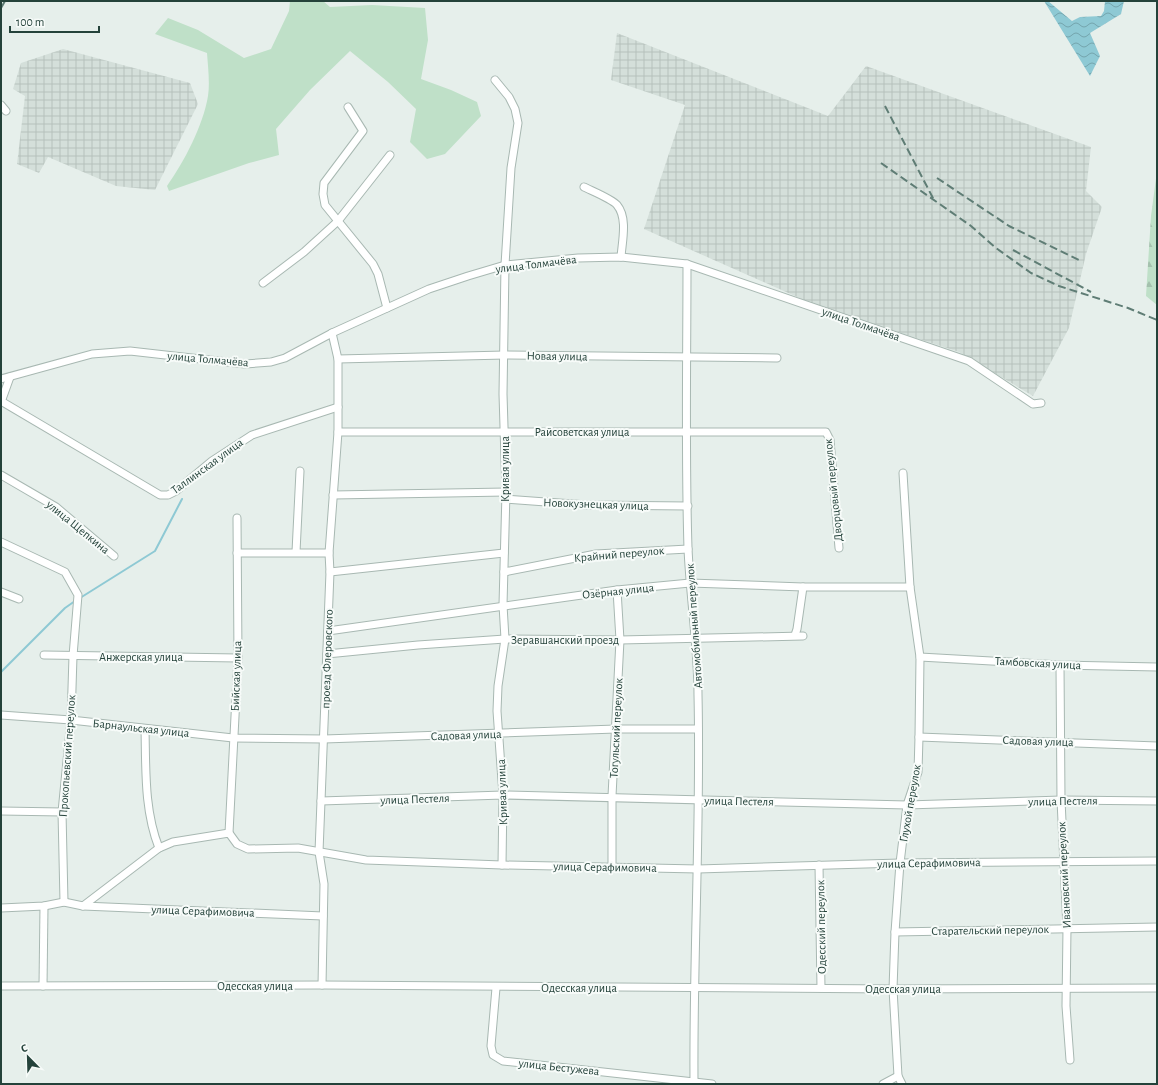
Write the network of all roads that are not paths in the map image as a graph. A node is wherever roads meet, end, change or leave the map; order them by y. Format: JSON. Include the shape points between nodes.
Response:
{"nodes":[{"id":1,"x":495,"y":80,"type":"dead end"},
{"id":2,"x":348,"y":107,"type":"dead end"},
{"id":3,"x":390,"y":155,"type":"dead end"},
{"id":4,"x":584,"y":187,"type":"dead end"},
{"id":5,"x":338,"y":221,"type":"junction"},
{"id":6,"x":621,"y":257,"type":"junction"},
{"id":7,"x":687,"y":264,"type":"junction"},
{"id":8,"x":505,"y":265,"type":"junction"},
{"id":9,"x":263,"y":283,"type":"dead end"},
{"id":10,"x":387,"y":308,"type":"junction"},
{"id":11,"x":332,"y":333,"type":"junction"},
{"id":12,"x":505,"y":355,"type":"junction"},
{"id":13,"x":687,"y":357,"type":"junction"},
{"id":14,"x":777,"y":358,"type":"dead end"},
{"id":15,"x":338,"y":359,"type":"junction"},
{"id":16,"x":10,"y":377,"type":"junction"},
{"id":17,"x":1,"y":379,"type":"edge"},
{"id":18,"x":1,"y":402,"type":"edge"},
{"id":19,"x":1041,"y":403,"type":"dead end"},
{"id":20,"x":338,"y":406,"type":"junction"},
{"id":21,"x":505,"y":431,"type":"junction"},
{"id":22,"x":338,"y":432,"type":"junction"},
{"id":23,"x":686,"y":432,"type":"junction"},
{"id":24,"x":826,"y":432,"type":"joint"},
{"id":25,"x":300,"y":471,"type":"dead end"},
{"id":26,"x":903,"y":473,"type":"dead end"},
{"id":27,"x":1,"y":475,"type":"edge"},
{"id":28,"x":332,"y":495,"type":"junction"},
{"id":29,"x":506,"y":495,"type":"junction"},
{"id":30,"x":688,"y":506,"type":"junction"},
{"id":31,"x":237,"y":518,"type":"dead end"},
{"id":32,"x":1,"y":542,"type":"edge"},
{"id":33,"x":839,"y":548,"type":"dead end"},
{"id":34,"x":688,"y":549,"type":"junction"},
{"id":35,"x":296,"y":552,"type":"junction"},
{"id":36,"x":237,"y":553,"type":"junction"},
{"id":37,"x":329,"y":553,"type":"junction"},
{"id":38,"x":504,"y":553,"type":"junction"},
{"id":39,"x":114,"y":556,"type":"dead end"},
{"id":40,"x":330,"y":572,"type":"junction"},
{"id":41,"x":504,"y":572,"type":"junction"},
{"id":42,"x":690,"y":583,"type":"junction"},
{"id":43,"x":803,"y":587,"type":"junction"},
{"id":44,"x":910,"y":587,"type":"junction"},
{"id":45,"x":617,"y":590,"type":"junction"},
{"id":46,"x":1,"y":592,"type":"edge"},
{"id":47,"x":19,"y":599,"type":"dead end"},
{"id":48,"x":503,"y":605,"type":"junction"},
{"id":49,"x":328,"y":630,"type":"junction"},
{"id":50,"x":795,"y":635,"type":"junction"},
{"id":51,"x":803,"y":636,"type":"dead end"},
{"id":52,"x":694,"y":637,"type":"junction"},
{"id":53,"x":505,"y":640,"type":"junction"},
{"id":54,"x":620,"y":640,"type":"junction"},
{"id":55,"x":327,"y":654,"type":"junction"},
{"id":56,"x":44,"y":655,"type":"dead end"},
{"id":57,"x":73,"y":656,"type":"junction"},
{"id":58,"x":920,"y":656,"type":"junction"},
{"id":59,"x":238,"y":658,"type":"junction"},
{"id":60,"x":1060,"y":665,"type":"junction"},
{"id":61,"x":1157,"y":667,"type":"edge"},
{"id":62,"x":1,"y":715,"type":"edge"},
{"id":63,"x":71,"y":720,"type":"junction"},
{"id":64,"x":145,"y":729,"type":"junction"},
{"id":65,"x":616,"y":729,"type":"junction"},
{"id":66,"x":698,"y":729,"type":"junction"},
{"id":67,"x":499,"y":734,"type":"junction"},
{"id":68,"x":919,"y":737,"type":"junction"},
{"id":69,"x":233,"y":738,"type":"junction"},
{"id":70,"x":324,"y":739,"type":"junction"},
{"id":71,"x":1060,"y":742,"type":"junction"},
{"id":72,"x":1157,"y":746,"type":"edge"},
{"id":73,"x":504,"y":795,"type":"junction"},
{"id":74,"x":612,"y":796,"type":"junction"},
{"id":75,"x":699,"y":800,"type":"junction"},
{"id":76,"x":1061,"y":800,"type":"junction"},
{"id":77,"x":1157,"y":801,"type":"edge"},
{"id":78,"x":321,"y":802,"type":"junction"},
{"id":79,"x":907,"y":805,"type":"junction"},
{"id":80,"x":1,"y":811,"type":"edge"},
{"id":81,"x":62,"y":812,"type":"junction"},
{"id":82,"x":229,"y":833,"type":"junction"},
{"id":83,"x":160,"y":848,"type":"junction"},
{"id":84,"x":319,"y":852,"type":"junction"},
{"id":85,"x":1064,"y":861,"type":"junction"},
{"id":86,"x":1157,"y":861,"type":"edge"},
{"id":87,"x":900,"y":863,"type":"junction"},
{"id":88,"x":502,"y":865,"type":"junction"},
{"id":89,"x":819,"y":865,"type":"junction"},
{"id":90,"x":612,"y":867,"type":"junction"},
{"id":91,"x":698,"y":869,"type":"junction"},
{"id":92,"x":64,"y":902,"type":"junction"},
{"id":93,"x":44,"y":906,"type":"junction"},
{"id":94,"x":83,"y":906,"type":"junction"},
{"id":95,"x":1,"y":908,"type":"edge"},
{"id":96,"x":323,"y":916,"type":"junction"},
{"id":97,"x":1157,"y":927,"type":"edge"},
{"id":98,"x":1067,"y":928,"type":"junction"},
{"id":99,"x":895,"y":932,"type":"junction"},
{"id":100,"x":322,"y":985,"type":"junction"},
{"id":101,"x":1,"y":986,"type":"edge"},
{"id":102,"x":43,"y":986,"type":"junction"},
{"id":103,"x":1067,"y":987,"type":"junction"},
{"id":104,"x":496,"y":988,"type":"junction"},
{"id":105,"x":822,"y":988,"type":"junction"},
{"id":106,"x":1157,"y":988,"type":"edge"},
{"id":107,"x":693,"y":989,"type":"junction"},
{"id":108,"x":893,"y":989,"type":"junction"},
{"id":109,"x":1070,"y":1060,"type":"dead end"},
{"id":110,"x":898,"y":1076,"type":"junction"},
{"id":111,"x":694,"y":1082,"type":"junction"},
{"id":112,"x":712,"y":1084,"type":"edge"},
{"id":113,"x":883,"y":1084,"type":"edge"},
{"id":114,"x":902,"y":1084,"type":"edge"}],
"edges":[{"from":1,"to":8,"type":"street","name":"Кривая улица","via":[[515,109],[518,123],[511,168]]},
{"from":2,"to":5,"type":"street","via":[[363,131],[324,182],[325,205]]},
{"from":3,"to":5,"type":"street"},
{"from":4,"to":6,"type":"street","via":[[616,204],[621,211]]},
{"from":5,"to":9,"type":"street","via":[[304,252]]},
{"from":5,"to":10,"type":"street","via":[[373,264]]},
{"from":6,"to":7,"type":"street","name":"улица Толмачёва"},
{"from":6,"to":8,"type":"street","name":"улица Толмачёва"},
{"from":7,"to":13,"type":"street","name":"Автомобильный переулок"},
{"from":7,"to":19,"type":"street","name":"улица Толмачёва","via":[[969,361],[1033,404]]},
{"from":8,"to":10,"type":"street","name":"улица Толмачёва","via":[[429,289]]},
{"from":8,"to":12,"type":"street","name":"Кривая улица"},
{"from":10,"to":11,"type":"street","name":"улица Толмачёва"},
{"from":11,"to":15,"type":"street","name":"проезд Флеровского"},
{"from":11,"to":16,"type":"street","name":"улица Толмачёва","via":[[285,358],[271,362],[245,364],[130,351],[92,354]]},
{"from":12,"to":13,"type":"street","name":"Новая улица"},
{"from":12,"to":15,"type":"street","name":"Новая улица"},
{"from":12,"to":21,"type":"street","name":"Кривая улица"},
{"from":13,"to":14,"type":"street","name":"Новая улица"},
{"from":13,"to":23,"type":"street","name":"Автомобильный переулок"},
{"from":15,"to":20,"type":"street","name":"проезд Флеровского"},
{"from":16,"to":17,"type":"street","name":"улица Толмачёва"},
{"from":16,"to":18,"type":"street"},
{"from":18,"to":20,"type":"street","name":"Таллинская улица","via":[[160,495],[176,491],[212,461],[252,435]]},
{"from":20,"to":22,"type":"street","name":"проезд Флеровского"},
{"from":21,"to":22,"type":"street","name":"Райсоветская улица"},
{"from":21,"to":23,"type":"street","name":"Райсоветская улица"},
{"from":21,"to":29,"type":"street","name":"Кривая улица"},
{"from":22,"to":28,"type":"street","name":"проезд Флеровского"},
{"from":23,"to":24,"type":"street","name":"Райсоветская улица"},
{"from":23,"to":30,"type":"street","name":"Автомобильный переулок"},
{"from":24,"to":33,"type":"street","name":"Дворцовый переулок","via":[[830,440]]},
{"from":25,"to":35,"type":"street"},
{"from":26,"to":44,"type":"street","name":"Глухой переулок"},
{"from":27,"to":39,"type":"street","name":"улица Щепкина","via":[[56,507]]},
{"from":28,"to":29,"type":"street","name":"Новокузнецкая улица"},
{"from":28,"to":37,"type":"street","name":"проезд Флеровского"},
{"from":29,"to":30,"type":"street","name":"Новокузнецкая улица","via":[[587,505]]},
{"from":29,"to":38,"type":"street","name":"Кривая улица"},
{"from":30,"to":34,"type":"street","name":"Автомобильный переулок"},
{"from":31,"to":36,"type":"street","name":"Бийская улица"},
{"from":32,"to":57,"type":"street","name":"Прокопьевский переулок","via":[[65,572],[78,597]]},
{"from":34,"to":41,"type":"street","name":"Крайний переулок","via":[[596,554]]},
{"from":34,"to":42,"type":"street","name":"Автомобильный переулок"},
{"from":35,"to":36,"type":"street"},
{"from":35,"to":37,"type":"street"},
{"from":36,"to":59,"type":"street","name":"Бийская улица"},
{"from":37,"to":40,"type":"street","name":"проезд Флеровского"},
{"from":38,"to":40,"type":"street"},
{"from":38,"to":41,"type":"street","name":"Кривая улица"},
{"from":40,"to":49,"type":"street","name":"проезд Флеровского"},
{"from":41,"to":48,"type":"street","name":"Кривая улица"},
{"from":42,"to":43,"type":"street","name":"Озёрная улица"},
{"from":42,"to":45,"type":"street","name":"Озёрная улица"},
{"from":42,"to":52,"type":"street","name":"Автомобильный переулок"},
{"from":43,"to":44,"type":"street","name":"Озёрная улица"},
{"from":43,"to":50,"type":"street"},
{"from":44,"to":58,"type":"street","name":"Глухой переулок"},
{"from":45,"to":48,"type":"street","name":"Озёрная улица"},
{"from":45,"to":54,"type":"street","name":"Тогульский переулок"},
{"from":46,"to":47,"type":"street"},
{"from":48,"to":49,"type":"street","name":"Озёрная улица"},
{"from":48,"to":53,"type":"street","name":"Кривая улица"},
{"from":49,"to":55,"type":"street","name":"проезд Флеровского"},
{"from":50,"to":51,"type":"street","name":"Зеравшанский проезд"},
{"from":50,"to":52,"type":"street","name":"Зеравшанский проезд"},
{"from":52,"to":54,"type":"street","name":"Зеравшанский проезд"},
{"from":52,"to":66,"type":"street","name":"Автомобильный переулок"},
{"from":53,"to":54,"type":"street","name":"Зеравшанский проезд"},
{"from":53,"to":55,"type":"street","name":"Зеравшанский проезд"},
{"from":53,"to":67,"type":"street","name":"Кривая улица","via":[[498,686]]},
{"from":54,"to":65,"type":"street","name":"Тогульский переулок"},
{"from":55,"to":70,"type":"street","name":"проезд Флеровского"},
{"from":56,"to":57,"type":"street","name":"Анжерская улица"},
{"from":57,"to":59,"type":"street","name":"Анжерская улица"},
{"from":57,"to":63,"type":"street","name":"Прокопьевский переулок"},
{"from":58,"to":60,"type":"street","name":"Тамбовская улица"},
{"from":58,"to":68,"type":"street","name":"Глухой переулок"},
{"from":59,"to":69,"type":"street","name":"Бийская улица"},
{"from":60,"to":61,"type":"street","name":"Тамбовская улица"},
{"from":60,"to":71,"type":"street","name":"Ивановский переулок"},
{"from":62,"to":63,"type":"street","name":"Барнаульская улица"},
{"from":63,"to":64,"type":"street","name":"Барнаульская улица"},
{"from":63,"to":81,"type":"street","name":"Прокопьевский переулок"},
{"from":64,"to":69,"type":"street","name":"Барнаульская улица"},
{"from":64,"to":83,"type":"street","via":[[150,820]]},
{"from":65,"to":66,"type":"street","name":"Садовая улица"},
{"from":65,"to":67,"type":"street","name":"Садовая улица"},
{"from":65,"to":74,"type":"street","name":"Тогульский переулок"},
{"from":66,"to":75,"type":"street","name":"Автомобильный переулок"},
{"from":67,"to":70,"type":"street","name":"Садовая улица"},
{"from":67,"to":73,"type":"street","name":"Кривая улица"},
{"from":68,"to":71,"type":"street","name":"Садовая улица"},
{"from":68,"to":79,"type":"street","name":"Глухой переулок","via":[[918,772]]},
{"from":69,"to":70,"type":"street","name":"Садовая улица"},
{"from":69,"to":82,"type":"street","name":"Бийская улица"},
{"from":70,"to":78,"type":"street","name":"проезд Флеровского"},
{"from":71,"to":72,"type":"street","name":"Садовая улица"},
{"from":71,"to":76,"type":"street","name":"Ивановский переулок"},
{"from":73,"to":74,"type":"street","name":"улица Пестеля"},
{"from":73,"to":78,"type":"street","name":"улица Пестеля"},
{"from":73,"to":88,"type":"street","name":"Кривая улица"},
{"from":74,"to":75,"type":"street","name":"улица Пестеля"},
{"from":74,"to":90,"type":"street","name":"Тогульский переулок"},
{"from":75,"to":79,"type":"street","name":"улица Пестеля"},
{"from":75,"to":91,"type":"street","name":"Автомобильный переулок"},
{"from":76,"to":77,"type":"street","name":"улица Пестеля"},
{"from":76,"to":79,"type":"street","name":"улица Пестеля"},
{"from":76,"to":85,"type":"street","name":"Ивановский переулок"},
{"from":78,"to":84,"type":"street","name":"проезд Флеровского"},
{"from":79,"to":87,"type":"street","name":"Глухой переулок"},
{"from":80,"to":81,"type":"street"},
{"from":81,"to":92,"type":"street","name":"Прокопьевский переулок"},
{"from":82,"to":83,"type":"street","via":[[173,842]]},
{"from":82,"to":84,"type":"street","name":"улица Серафимовича","via":[[236,844],[248,849],[298,848]]},
{"from":83,"to":94,"type":"street"},
{"from":84,"to":88,"type":"street","name":"улица Серафимовича","via":[[366,860]]},
{"from":84,"to":96,"type":"street","name":"проезд Флеровского","via":[[324,884]]},
{"from":85,"to":86,"type":"street","name":"улица Серафимовича"},
{"from":85,"to":87,"type":"street","name":"улица Серафимовича"},
{"from":85,"to":98,"type":"street","name":"Ивановский переулок"},
{"from":87,"to":89,"type":"street","name":"улица Серафимовича"},
{"from":87,"to":99,"type":"street","name":"Глухой переулок"},
{"from":88,"to":90,"type":"street","name":"улица Серафимовича"},
{"from":89,"to":91,"type":"street","name":"улица Серафимовича"},
{"from":89,"to":105,"type":"street","name":"Одесский переулок"},
{"from":90,"to":91,"type":"street","name":"улица Серафимовича"},
{"from":91,"to":107,"type":"street","name":"Автомобильный переулок"},
{"from":92,"to":93,"type":"street","name":"улица Серафимовича"},
{"from":92,"to":94,"type":"street","name":"улица Серафимовича"},
{"from":93,"to":95,"type":"street","name":"улица Серафимовича"},
{"from":93,"to":102,"type":"street"},
{"from":94,"to":96,"type":"street","name":"улица Серафимовича"},
{"from":96,"to":100,"type":"street","name":"проезд Флеровского"},
{"from":97,"to":98,"type":"street","name":"Старательский переулок"},
{"from":98,"to":99,"type":"street","name":"Старательский переулок"},
{"from":98,"to":103,"type":"street","name":"Ивановский переулок"},
{"from":99,"to":108,"type":"street","name":"Глухой переулок"},
{"from":100,"to":102,"type":"street","name":"Одесская улица"},
{"from":100,"to":104,"type":"street","name":"Одесская улица"},
{"from":101,"to":102,"type":"street","name":"Одесская улица"},
{"from":103,"to":106,"type":"street","name":"Одесская улица"},
{"from":103,"to":108,"type":"street","name":"Одесская улица"},
{"from":103,"to":109,"type":"street","name":"Ивановский переулок"},
{"from":104,"to":107,"type":"street","name":"Одесская улица"},
{"from":104,"to":111,"type":"street","name":"улица Бестужева","via":[[491,1046],[493,1055],[503,1061]]},
{"from":105,"to":107,"type":"street","name":"Одесская улица"},
{"from":105,"to":108,"type":"street","name":"Одесская улица"},
{"from":107,"to":111,"type":"street"},
{"from":108,"to":110,"type":"street","name":"Глухой переулок"},
{"from":110,"to":113,"type":"street"},
{"from":110,"to":114,"type":"street","name":"Глухой переулок"},
{"from":111,"to":112,"type":"street","name":"улица Бестужева"}]}
